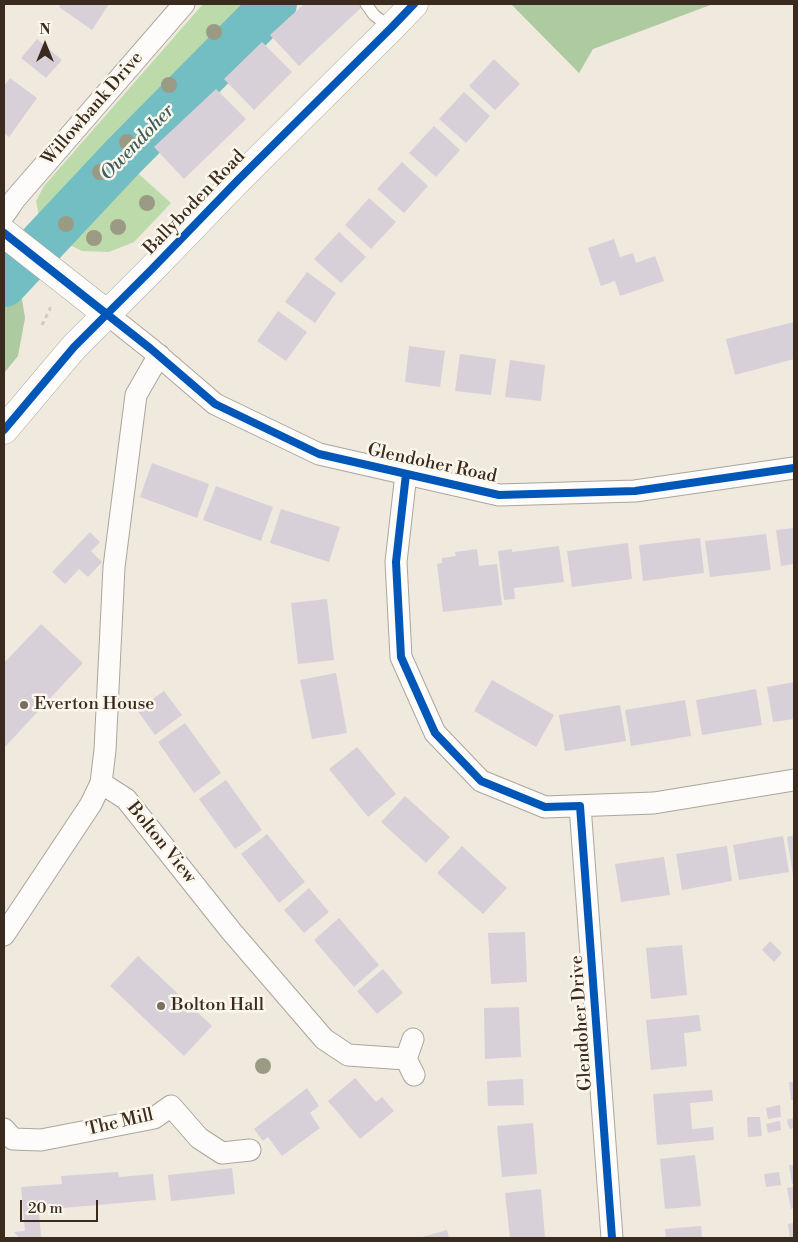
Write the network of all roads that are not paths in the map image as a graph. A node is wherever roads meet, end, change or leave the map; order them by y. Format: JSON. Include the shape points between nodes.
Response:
{"nodes":[{"id":1,"x":184,"y":4,"type":"edge"},
{"id":2,"x":366,"y":4,"type":"edge"},
{"id":3,"x":414,"y":4,"type":"edge"},
{"id":4,"x":391,"y":28,"type":"junction"},
{"id":5,"x":4,"y":215,"type":"edge"},
{"id":6,"x":4,"y":233,"type":"edge"},
{"id":7,"x":107,"y":314,"type":"junction"},
{"id":8,"x":159,"y":355,"type":"junction"},
{"id":9,"x":4,"y":430,"type":"edge"},
{"id":10,"x":794,"y":468,"type":"edge"},
{"id":11,"x":406,"y":474,"type":"junction"},
{"id":12,"x":794,"y":780,"type":"edge"},
{"id":13,"x":101,"y":783,"type":"junction"},
{"id":14,"x":580,"y":806,"type":"junction"},
{"id":15,"x":4,"y":935,"type":"edge"},
{"id":16,"x":411,"y":1058,"type":"dead end"},
{"id":17,"x":4,"y":1129,"type":"edge"},
{"id":18,"x":250,"y":1150,"type":"dead end"},
{"id":19,"x":612,"y":1238,"type":"edge"}],
"edges":[{"from":1,"to":5,"type":"street","name":"Willowbank Drive"},
{"from":2,"to":4,"type":"lane"},
{"from":3,"to":4,"type":"main road","name":"Ballyboden Road"},
{"from":4,"to":7,"type":"main road","name":"Ballyboden Road"},
{"from":6,"to":7,"type":"main road"},
{"from":7,"to":8,"type":"street","name":"Glendoher Road"},
{"from":7,"to":9,"type":"main road","name":"Ballyboden Road","via":[[74,347]]},
{"from":8,"to":11,"type":"street","name":"Glendoher Road","via":[[215,404],[319,454]]},
{"from":8,"to":13,"type":"street","via":[[136,395],[114,566]]},
{"from":10,"to":11,"type":"street","name":"Glendoher Road","via":[[635,491],[499,495]]},
{"from":11,"to":14,"type":"street","via":[[396,562],[401,657],[435,734],[481,780],[545,807]]},
{"from":12,"to":14,"type":"street","via":[[654,803]]},
{"from":13,"to":15,"type":"street","via":[[91,804]]},
{"from":13,"to":16,"type":"street","name":"Bolton View","via":[[126,799],[231,931],[324,1039],[348,1054]]},
{"from":14,"to":19,"type":"street","name":"Glendoher Drive"},
{"from":17,"to":18,"type":"street","name":"The Mill","via":[[13,1139],[41,1140],[154,1118],[171,1106],[199,1138],[222,1153]]}]}
